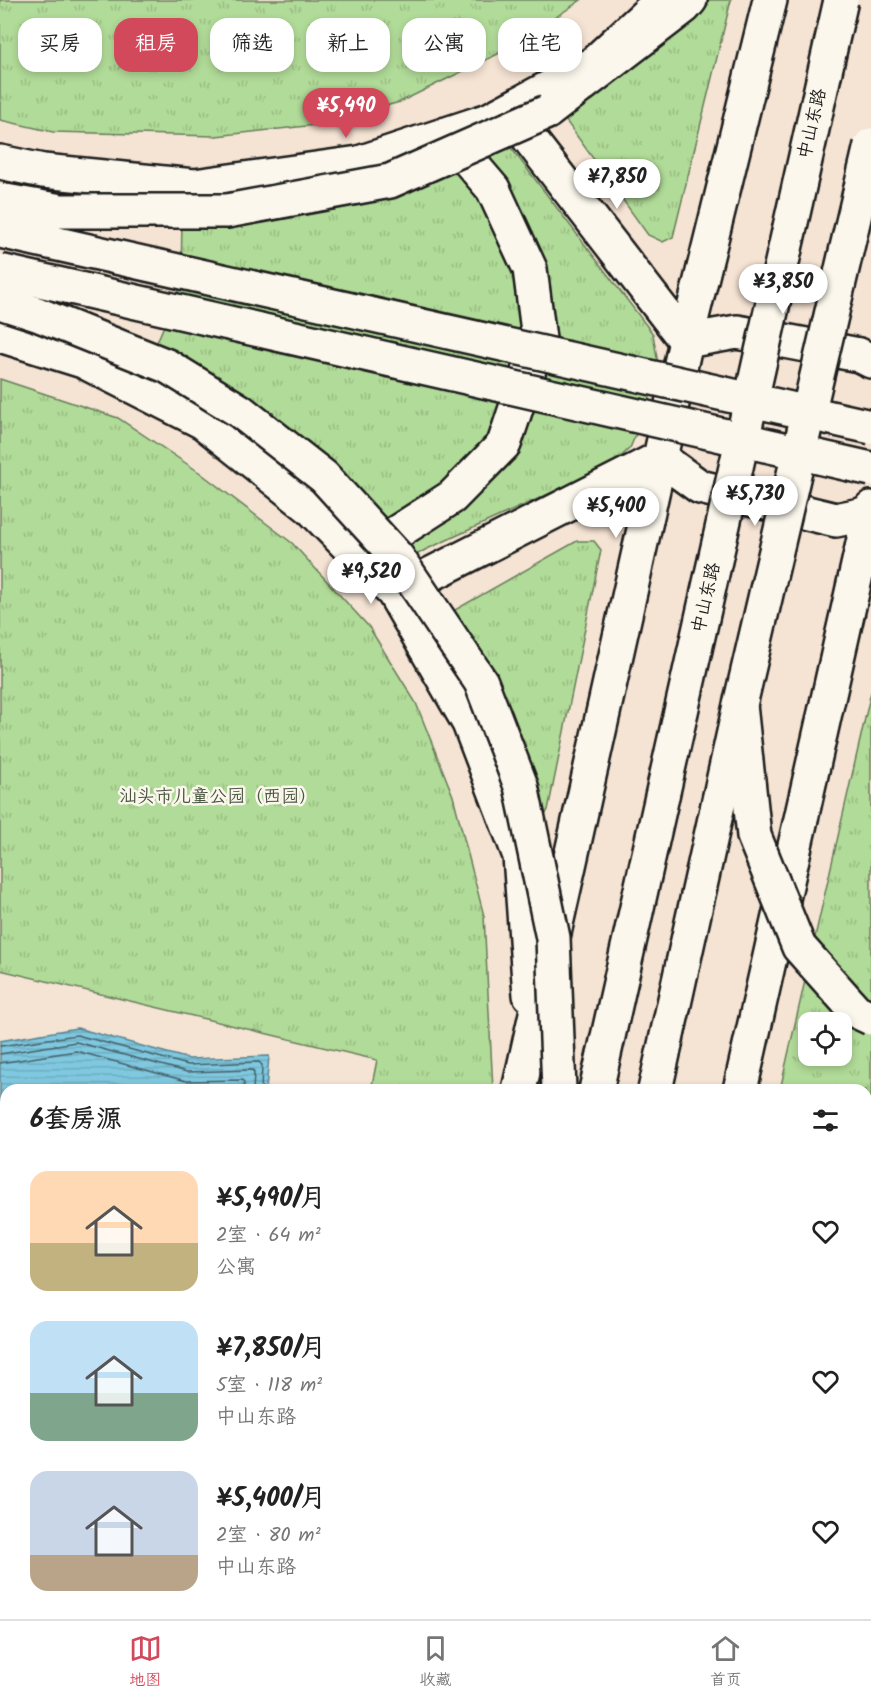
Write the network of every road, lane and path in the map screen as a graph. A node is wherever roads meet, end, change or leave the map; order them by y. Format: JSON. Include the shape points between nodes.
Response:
{"nodes":[{"id":1,"x":662,"y":0,"type":"edge"},
{"id":2,"x":690,"y":0,"type":"edge"},
{"id":3,"x":770,"y":0,"type":"edge"},
{"id":4,"x":841,"y":0,"type":"edge"},
{"id":5,"x":508,"y":111,"type":"junction"},
{"id":6,"x":446,"y":134,"type":"junction"},
{"id":7,"x":871,"y":145,"type":"edge"},
{"id":8,"x":0,"y":162,"type":"edge"},
{"id":9,"x":0,"y":200,"type":"edge"},
{"id":10,"x":0,"y":231,"type":"edge"},
{"id":11,"x":0,"y":271,"type":"edge"},
{"id":12,"x":0,"y":302,"type":"edge"},
{"id":13,"x":0,"y":335,"type":"edge"},
{"id":14,"x":686,"y":341,"type":"junction"},
{"id":15,"x":871,"y":361,"type":"edge"},
{"id":16,"x":871,"y":427,"type":"edge"},
{"id":17,"x":660,"y":458,"type":"junction"},
{"id":18,"x":871,"y":469,"type":"edge"},
{"id":19,"x":870,"y":510,"type":"edge"},
{"id":20,"x":359,"y":556,"type":"junction"},
{"id":21,"x":394,"y":593,"type":"junction"},
{"id":22,"x":740,"y":705,"type":"junction"},
{"id":23,"x":871,"y":1018,"type":"edge"},
{"id":24,"x":532,"y":1030,"type":"junction"},
{"id":25,"x":520,"y":1084,"type":"edge"},
{"id":26,"x":560,"y":1084,"type":"edge"},
{"id":27,"x":597,"y":1084,"type":"edge"},
{"id":28,"x":656,"y":1084,"type":"edge"},
{"id":29,"x":741,"y":1084,"type":"edge"}],
"edges":[{"from":1,"to":5,"type":"main road","via":[[593,64]]},
{"from":2,"to":9,"type":"main road","bridge":true,"via":[[547,112],[390,181],[227,211],[61,211]]},
{"from":3,"to":14,"type":"main road"},
{"from":4,"to":27,"type":"main road","name":"中山东路","bridge":true},
{"from":5,"to":6,"type":"main road"},
{"from":5,"to":14,"type":"main road"},
{"from":6,"to":8,"type":"main road","via":[[359,163],[194,186],[44,171]]},
{"from":6,"to":20,"type":"main road","via":[[494,189],[530,269],[539,339],[504,444],[452,497]]},
{"from":7,"to":22,"type":"main road","bridge":true},
{"from":10,"to":16,"type":"main road","bridge":true},
{"from":11,"to":18,"type":"main road","bridge":true},
{"from":12,"to":26,"type":"main road","bridge":true,"via":[[167,366],[240,411],[324,477],[397,557],[481,682],[521,786],[553,938]]},
{"from":13,"to":20,"type":"main road","via":[[84,361],[203,422],[311,508]]},
{"from":14,"to":15,"type":"main road","via":[[737,332],[859,355]]},
{"from":14,"to":17,"type":"main road"},
{"from":17,"to":19,"type":"main road","via":[[700,487],[836,520]]},
{"from":17,"to":21,"type":"main road"},
{"from":17,"to":24,"type":"main road"},
{"from":19,"to":29,"type":"main road"},
{"from":20,"to":21,"type":"main road"},
{"from":21,"to":24,"type":"main road","via":[[469,723],[520,856]]},
{"from":22,"to":23,"type":"main road","bridge":true,"via":[[754,836],[799,946],[856,1011]]},
{"from":22,"to":28,"type":"main road","bridge":true},
{"from":24,"to":25,"type":"main road"}]}
